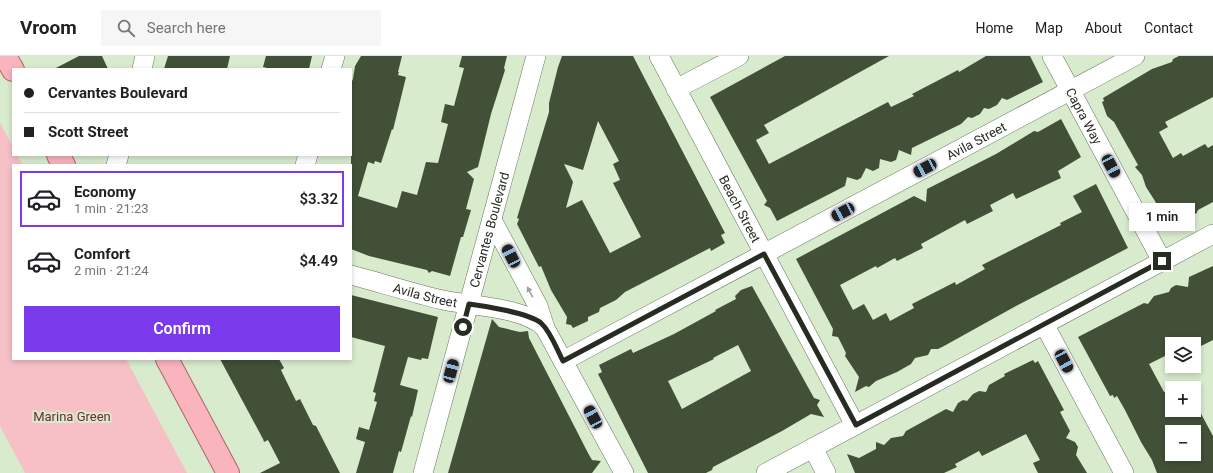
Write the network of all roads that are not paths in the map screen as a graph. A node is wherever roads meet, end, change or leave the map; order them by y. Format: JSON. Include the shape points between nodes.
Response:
{"nodes":[{"id":1,"x":5,"y":56,"type":"edge"},
{"id":2,"x":145,"y":56,"type":"edge"},
{"id":3,"x":335,"y":56,"type":"edge"},
{"id":4,"x":536,"y":56,"type":"edge"},
{"id":5,"x":659,"y":56,"type":"edge"},
{"id":6,"x":739,"y":56,"type":"edge"},
{"id":7,"x":1052,"y":56,"type":"edge"},
{"id":8,"x":1135,"y":56,"type":"edge"},
{"id":9,"x":12,"y":68,"type":"edge"},
{"id":10,"x":142,"y":68,"type":"edge"},
{"id":11,"x":332,"y":68,"type":"edge"},
{"id":12,"x":676,"y":89,"type":"junction"},
{"id":13,"x":1070,"y":90,"type":"junction"},
{"id":14,"x":492,"y":220,"type":"junction"},
{"id":15,"x":1213,"y":234,"type":"edge"},
{"id":16,"x":764,"y":254,"type":"junction"},
{"id":17,"x":1162,"y":261,"type":"junction"},
{"id":18,"x":352,"y":275,"type":"edge"},
{"id":19,"x":469,"y":304,"type":"junction"},
{"id":20,"x":1044,"y":324,"type":"junction"},
{"id":21,"x":545,"y":328,"type":"junction"},
{"id":22,"x":169,"y":360,"type":"edge"},
{"id":23,"x":563,"y":361,"type":"junction"},
{"id":24,"x":856,"y":425,"type":"junction"},
{"id":25,"x":813,"y":448,"type":"junction"},
{"id":26,"x":228,"y":473,"type":"edge"},
{"id":27,"x":423,"y":473,"type":"edge"},
{"id":28,"x":624,"y":473,"type":"edge"},
{"id":29,"x":766,"y":473,"type":"edge"},
{"id":30,"x":826,"y":473,"type":"edge"},
{"id":31,"x":1124,"y":473,"type":"edge"}],
"edges":[{"from":1,"to":9,"type":"main road"},
{"from":2,"to":10,"type":"street"},
{"from":3,"to":11,"type":"street"},
{"from":4,"to":14,"type":"street","name":"Cervantes Boulevard"},
{"from":5,"to":12,"type":"street","name":"Beach Street"},
{"from":6,"to":12,"type":"street"},
{"from":7,"to":13,"type":"street","name":"Capra Way"},
{"from":8,"to":13,"type":"street","name":"Avila Street"},
{"from":12,"to":16,"type":"street","name":"Beach Street"},
{"from":13,"to":16,"type":"street","name":"Avila Street"},
{"from":13,"to":17,"type":"street","name":"Capra Way"},
{"from":14,"to":19,"type":"street","name":"Cervantes Boulevard"},
{"from":21,"to":14,"type":"street","one_way":true,"via":[[538,306]]},
{"from":15,"to":17,"type":"street"},
{"from":16,"to":23,"type":"street","name":"Avila Street"},
{"from":16,"to":24,"type":"street","name":"Beach Street"},
{"from":17,"to":20,"type":"street"},
{"from":18,"to":19,"type":"street","name":"Avila Street","via":[[441,300]]},
{"from":19,"to":21,"type":"street","name":"Avila Street","via":[[531,318]]},
{"from":19,"to":27,"type":"street","name":"Cervantes Boulevard"},
{"from":20,"to":24,"type":"street"},
{"from":20,"to":31,"type":"street"},
{"from":21,"to":23,"type":"street"},
{"from":22,"to":26,"type":"main road"},
{"from":23,"to":28,"type":"street"},
{"from":24,"to":25,"type":"street"},
{"from":25,"to":29,"type":"street"},
{"from":25,"to":30,"type":"street"}]}
